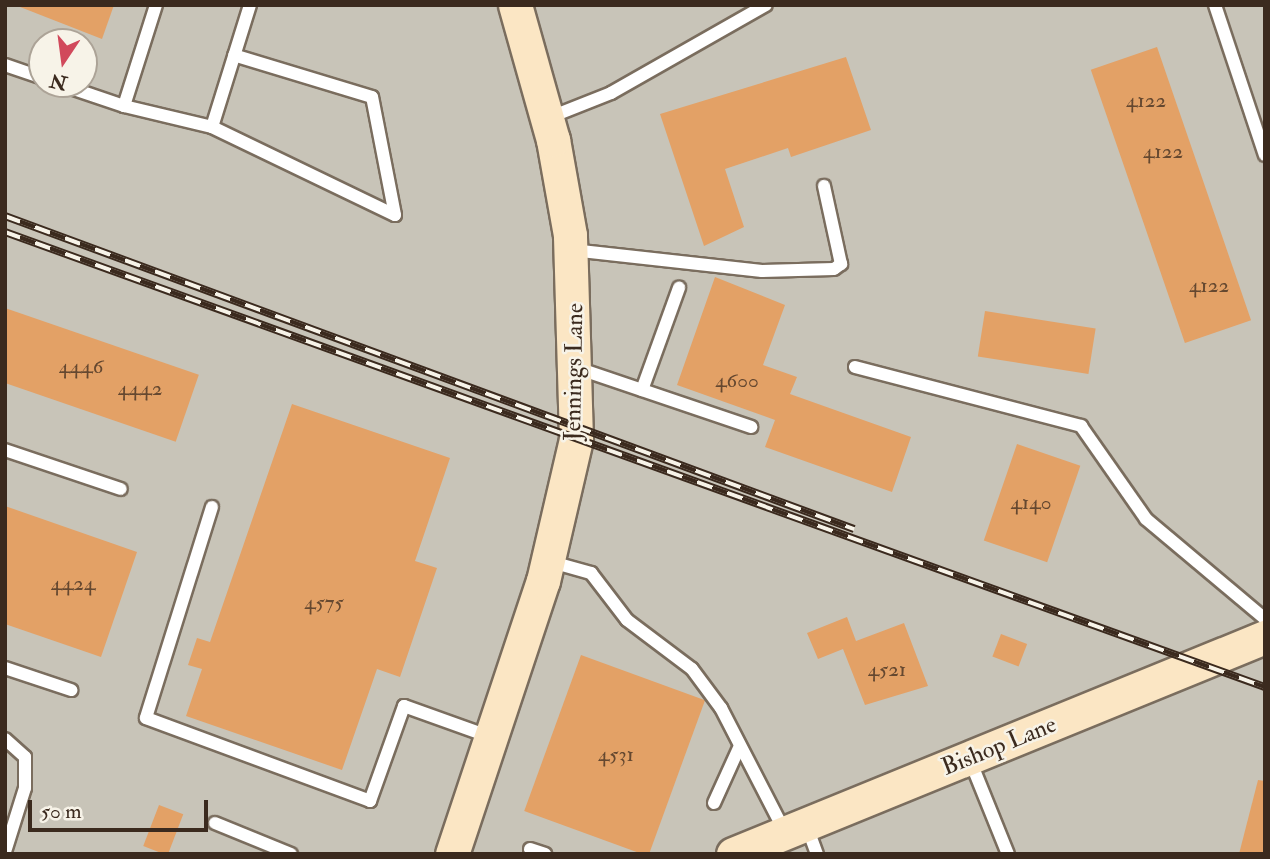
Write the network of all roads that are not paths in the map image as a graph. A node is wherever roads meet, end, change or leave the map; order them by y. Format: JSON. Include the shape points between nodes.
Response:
{"nodes":[{"id":1,"x":156,"y":5,"type":"edge"},
{"id":2,"x":250,"y":5,"type":"edge"},
{"id":3,"x":516,"y":5,"type":"edge"},
{"id":4,"x":766,"y":5,"type":"edge"},
{"id":5,"x":1215,"y":5,"type":"edge"},
{"id":6,"x":234,"y":55,"type":"junction"},
{"id":7,"x":5,"y":65,"type":"edge"},
{"id":8,"x":28,"y":73,"type":"edge"},
{"id":9,"x":98,"y":97,"type":"edge"},
{"id":10,"x":124,"y":106,"type":"junction"},
{"id":11,"x":548,"y":118,"type":"junction"},
{"id":12,"x":212,"y":127,"type":"junction"},
{"id":13,"x":1265,"y":155,"type":"edge"},
{"id":14,"x":824,"y":186,"type":"dead end"},
{"id":15,"x":571,"y":250,"type":"junction"},
{"id":16,"x":679,"y":288,"type":"dead end"},
{"id":17,"x":577,"y":368,"type":"junction"},
{"id":18,"x":855,"y":368,"type":"dead end"},
{"id":19,"x":642,"y":390,"type":"junction"},
{"id":20,"x":751,"y":427,"type":"dead end"},
{"id":21,"x":5,"y":450,"type":"edge"},
{"id":22,"x":121,"y":489,"type":"dead end"},
{"id":23,"x":212,"y":507,"type":"dead end"},
{"id":24,"x":548,"y":561,"type":"junction"},
{"id":25,"x":1265,"y":619,"type":"edge"},
{"id":26,"x":1265,"y":637,"type":"edge"},
{"id":27,"x":5,"y":668,"type":"edge"},
{"id":28,"x":71,"y":690,"type":"dead end"},
{"id":29,"x":492,"y":737,"type":"junction"},
{"id":30,"x":5,"y":739,"type":"edge"},
{"id":31,"x":739,"y":748,"type":"junction"},
{"id":32,"x":970,"y":758,"type":"junction"},
{"id":33,"x":714,"y":803,"type":"dead end"},
{"id":34,"x":215,"y":823,"type":"dead end"},
{"id":35,"x":803,"y":837,"type":"edge"},
{"id":36,"x":530,"y":849,"type":"dead end"},
{"id":37,"x":5,"y":852,"type":"edge"},
{"id":38,"x":291,"y":854,"type":"edge"},
{"id":39,"x":452,"y":854,"type":"edge"},
{"id":40,"x":545,"y":854,"type":"edge"},
{"id":41,"x":733,"y":854,"type":"edge"},
{"id":42,"x":1008,"y":854,"type":"edge"}],
"edges":[{"from":1,"to":10,"type":"lane"},
{"from":2,"to":6,"type":"lane"},
{"from":3,"to":11,"type":"street","name":"Jennings Lane"},
{"from":4,"to":11,"type":"lane","via":[[611,93]]},
{"from":5,"to":13,"type":"lane"},
{"from":6,"to":12,"type":"lane"},
{"from":6,"to":12,"type":"lane","via":[[372,97],[395,215]]},
{"from":7,"to":8,"type":"lane"},
{"from":9,"to":10,"type":"lane"},
{"from":10,"to":12,"type":"lane"},
{"from":11,"to":15,"type":"street","name":"Jennings Lane"},
{"from":14,"to":15,"type":"lane","via":[[841,264],[834,270],[762,271]]},
{"from":15,"to":17,"type":"street","name":"Jennings Lane"},
{"from":16,"to":19,"type":"lane"},
{"from":17,"to":19,"type":"lane"},
{"from":17,"to":24,"type":"street","name":"Jennings Lane","via":[[576,439]]},
{"from":18,"to":25,"type":"lane","via":[[1081,426],[1146,519]]},
{"from":19,"to":20,"type":"lane"},
{"from":21,"to":22,"type":"lane"},
{"from":23,"to":29,"type":"lane","via":[[146,718],[370,801],[404,706]]},
{"from":24,"to":29,"type":"street","name":"Jennings Lane"},
{"from":24,"to":31,"type":"lane","via":[[591,573],[626,620],[692,669],[721,708]]},
{"from":26,"to":32,"type":"street","name":"Bishop Lane"},
{"from":27,"to":28,"type":"lane"},
{"from":29,"to":39,"type":"street","name":"Jennings Lane"},
{"from":30,"to":37,"type":"lane","via":[[25,757],[25,788]]},
{"from":31,"to":33,"type":"lane"},
{"from":31,"to":35,"type":"lane"},
{"from":32,"to":35,"type":"street","name":"Bishop Lane"},
{"from":32,"to":42,"type":"lane"},
{"from":34,"to":38,"type":"lane"},
{"from":35,"to":41,"type":"street","name":"Bishop Lane"},
{"from":36,"to":40,"type":"lane"}]}
